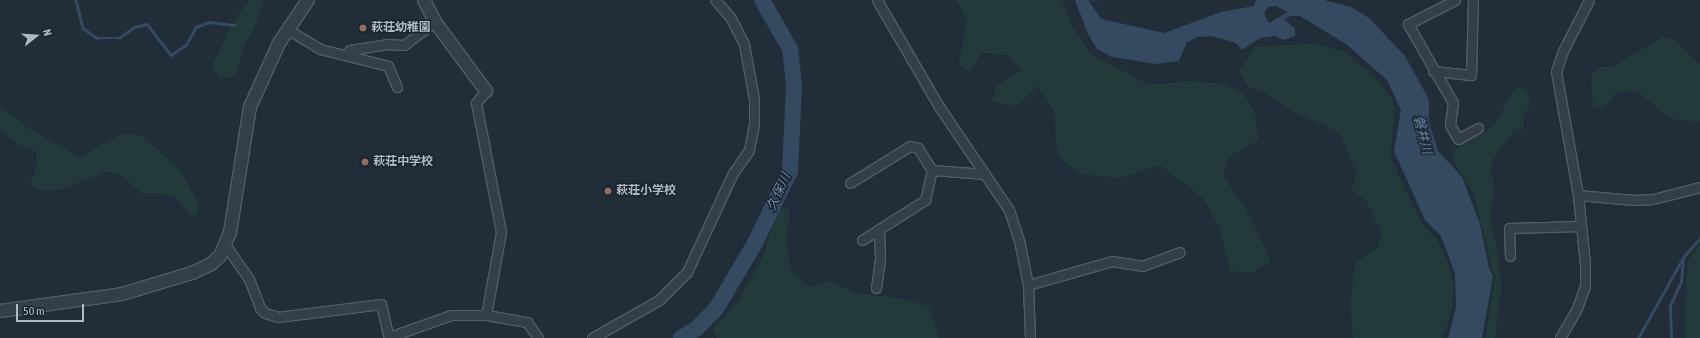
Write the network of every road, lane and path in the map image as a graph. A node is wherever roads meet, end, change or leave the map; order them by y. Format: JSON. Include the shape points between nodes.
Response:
{"nodes":[{"id":1,"x":308,"y":0,"type":"edge"},
{"id":2,"x":424,"y":0,"type":"edge"},
{"id":3,"x":715,"y":0,"type":"edge"},
{"id":4,"x":877,"y":0,"type":"edge"},
{"id":5,"x":1455,"y":0,"type":"edge"},
{"id":6,"x":1473,"y":0,"type":"edge"},
{"id":7,"x":1589,"y":0,"type":"edge"},
{"id":8,"x":436,"y":22,"type":"junction"},
{"id":9,"x":287,"y":30,"type":"junction"},
{"id":10,"x":347,"y":54,"type":"junction"},
{"id":11,"x":1433,"y":71,"type":"junction"},
{"id":12,"x":397,"y":87,"type":"dead end"},
{"id":13,"x":486,"y":91,"type":"joint"},
{"id":14,"x":1478,"y":128,"type":"dead end"},
{"id":15,"x":932,"y":170,"type":"junction"},
{"id":16,"x":985,"y":174,"type":"junction"},
{"id":17,"x":850,"y":183,"type":"dead end"},
{"id":18,"x":1700,"y":187,"type":"edge"},
{"id":19,"x":1578,"y":194,"type":"junction"},
{"id":20,"x":1580,"y":226,"type":"junction"},
{"id":21,"x":879,"y":229,"type":"junction"},
{"id":22,"x":862,"y":240,"type":"dead end"},
{"id":23,"x":226,"y":246,"type":"junction"},
{"id":24,"x":1180,"y":252,"type":"dead end"},
{"id":25,"x":1510,"y":256,"type":"dead end"},
{"id":26,"x":1028,"y":285,"type":"junction"},
{"id":27,"x":876,"y":288,"type":"dead end"},
{"id":28,"x":0,"y":311,"type":"edge"},
{"id":29,"x":486,"y":316,"type":"junction"},
{"id":30,"x":389,"y":338,"type":"edge"},
{"id":31,"x":538,"y":338,"type":"edge"},
{"id":32,"x":592,"y":338,"type":"edge"},
{"id":33,"x":1030,"y":338,"type":"edge"},
{"id":34,"x":1560,"y":338,"type":"edge"}],
"edges":[{"from":1,"to":9,"type":"street"},
{"from":2,"to":8,"type":"street"},
{"from":3,"to":32,"type":"street","via":[[730,17],[744,44],[754,99],[754,124],[749,150],[733,173],[686,272],[659,300]]},
{"from":4,"to":16,"type":"street","via":[[938,105]]},
{"from":5,"to":11,"type":"street","via":[[1408,24]]},
{"from":6,"to":11,"type":"street","via":[[1471,75]]},
{"from":7,"to":19,"type":"street","via":[[1563,51],[1556,72]]},
{"from":8,"to":10,"type":"street","via":[[404,45],[350,50]]},
{"from":8,"to":13,"type":"street"},
{"from":9,"to":10,"type":"street","via":[[320,49]]},
{"from":9,"to":23,"type":"street","via":[[263,74],[250,107]]},
{"from":10,"to":12,"type":"street","via":[[388,66]]},
{"from":11,"to":14,"type":"street","via":[[1453,103],[1450,125],[1458,139]]},
{"from":13,"to":29,"type":"street","via":[[476,103],[501,232]]},
{"from":15,"to":16,"type":"street"},
{"from":15,"to":17,"type":"street","via":[[918,148],[910,146]]},
{"from":15,"to":21,"type":"street","via":[[925,200]]},
{"from":16,"to":26,"type":"street","via":[[1009,210],[1019,240]]},
{"from":18,"to":19,"type":"street","via":[[1647,199]]},
{"from":19,"to":20,"type":"street"},
{"from":20,"to":25,"type":"street","via":[[1509,228]]},
{"from":20,"to":34,"type":"street","via":[[1585,286],[1577,308]]},
{"from":21,"to":22,"type":"street"},
{"from":21,"to":27,"type":"street","via":[[880,258]]},
{"from":23,"to":28,"type":"street","via":[[211,264],[192,273],[122,294]]},
{"from":23,"to":30,"type":"street","via":[[249,279],[260,308],[265,313],[278,317],[381,304]]},
{"from":24,"to":26,"type":"street","via":[[1142,266],[1112,261]]},
{"from":26,"to":33,"type":"street"},
{"from":29,"to":30,"type":"street","via":[[451,315]]},
{"from":29,"to":31,"type":"street","via":[[527,322]]}]}
